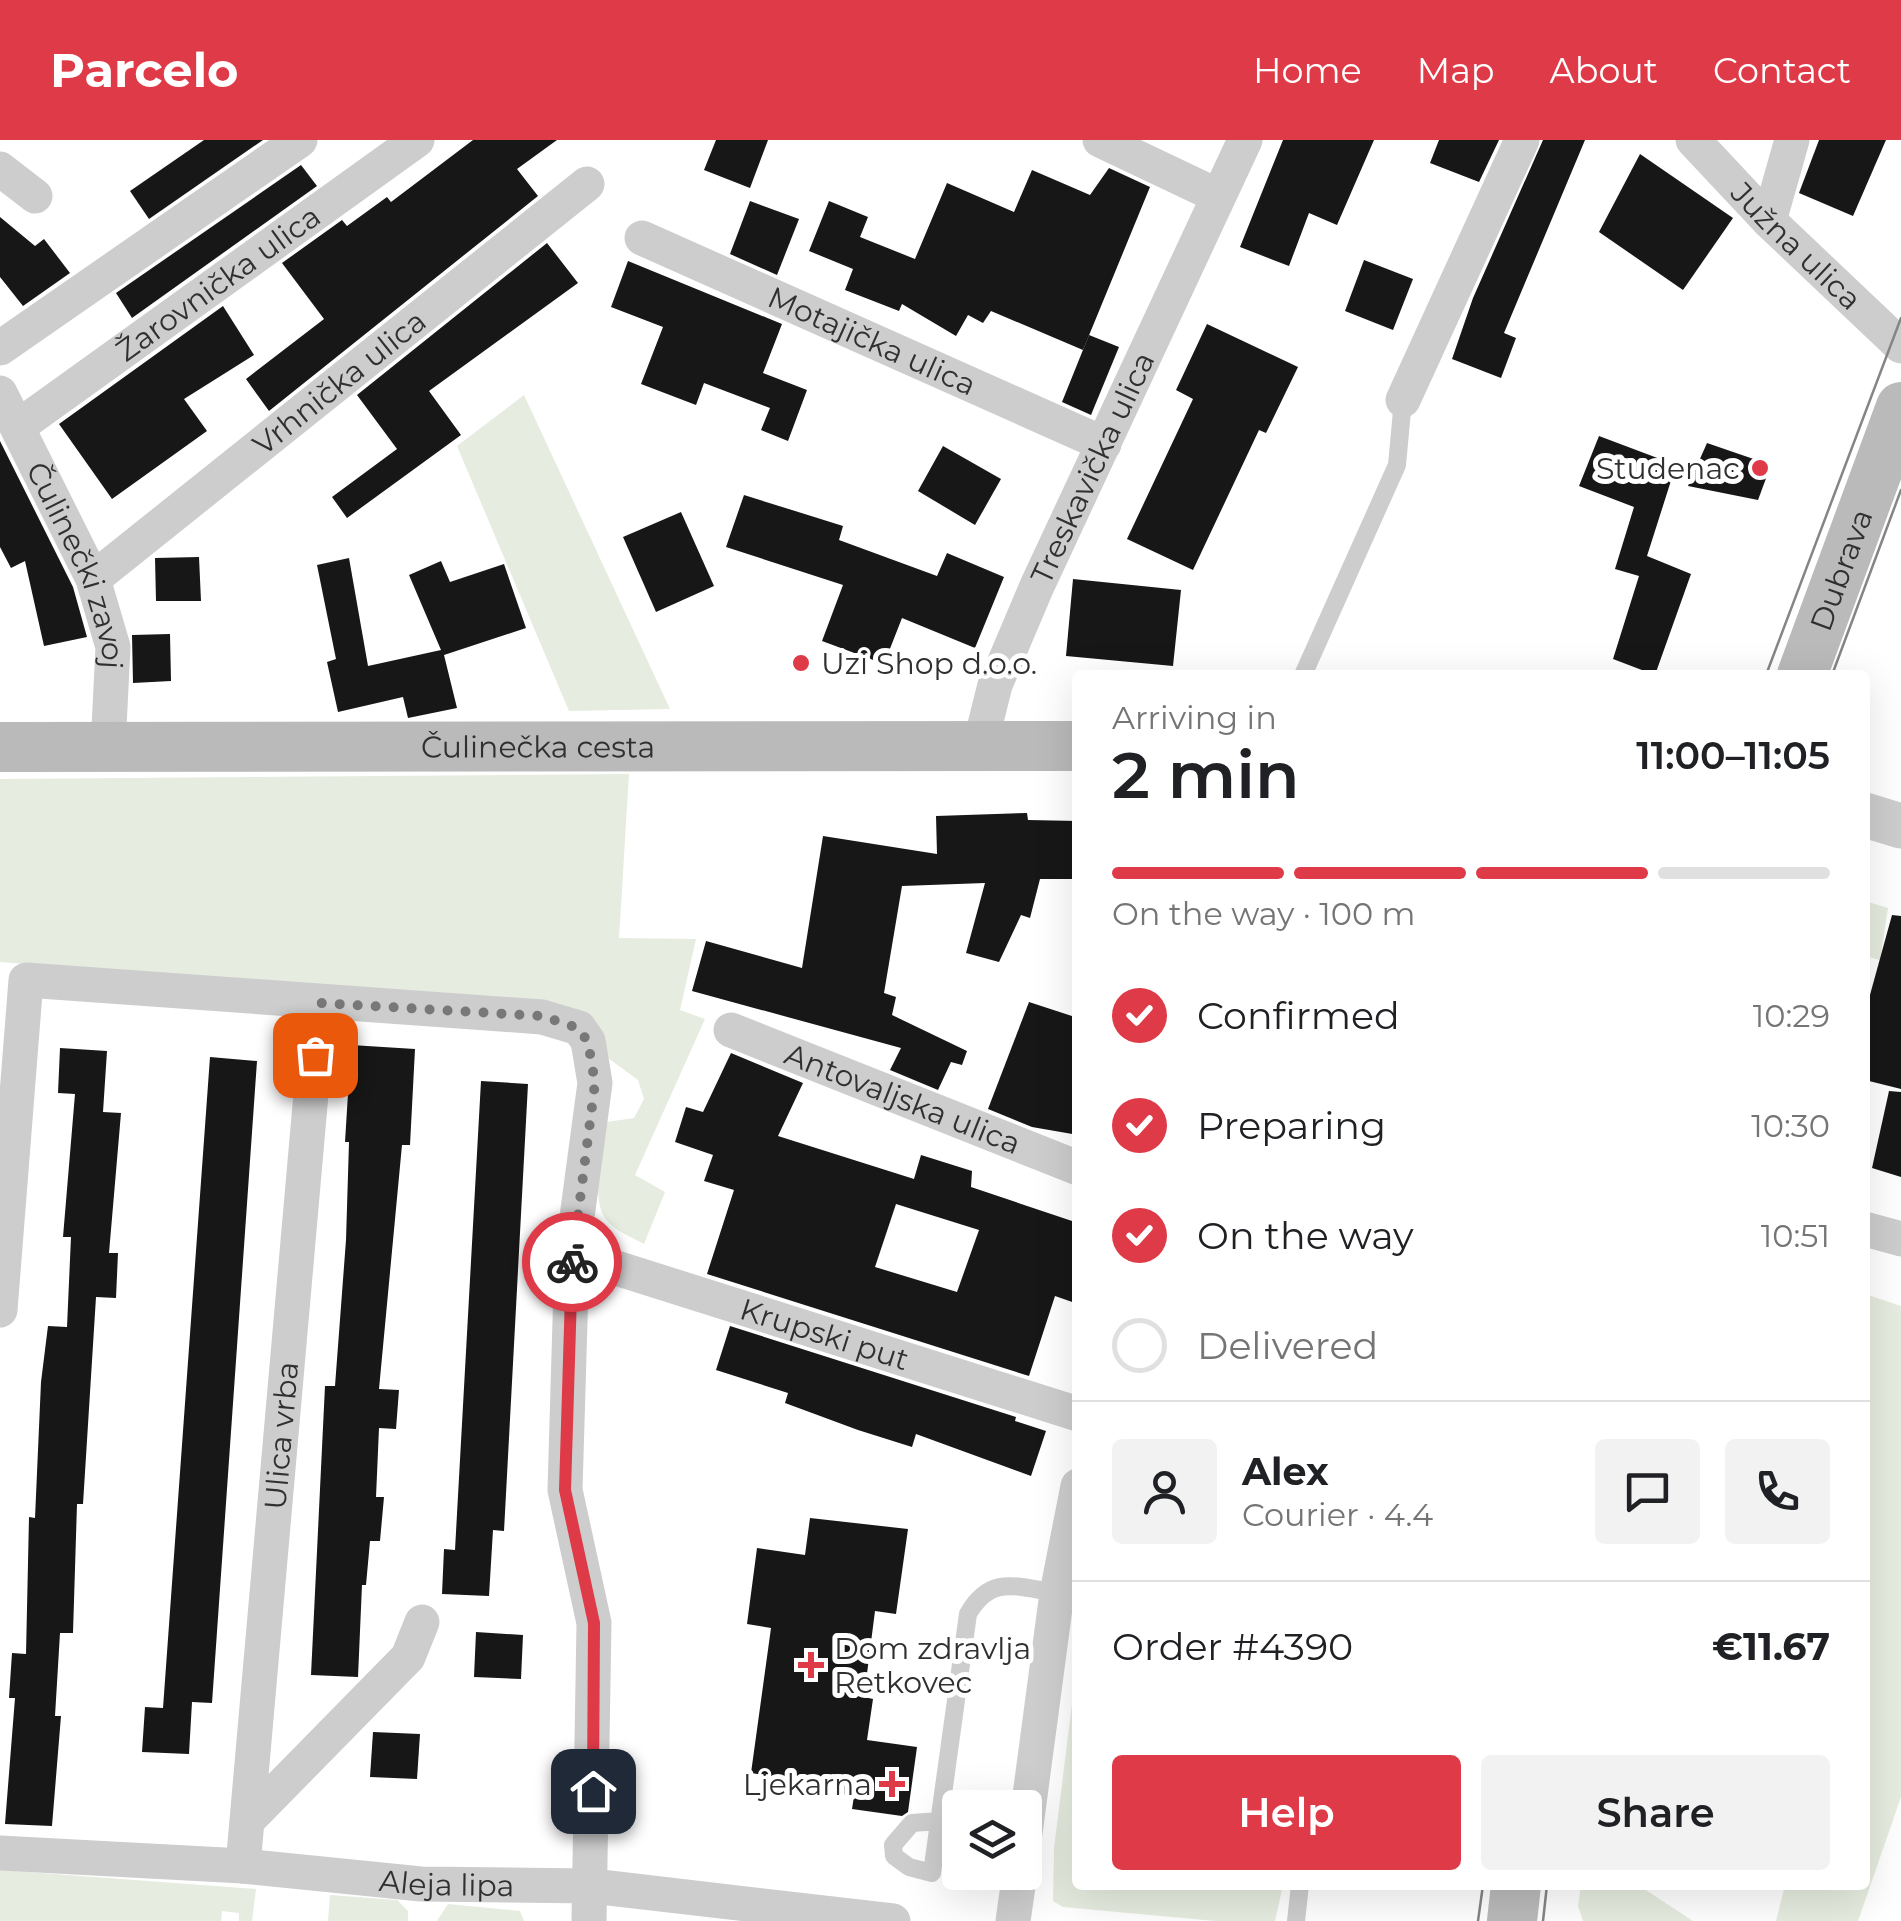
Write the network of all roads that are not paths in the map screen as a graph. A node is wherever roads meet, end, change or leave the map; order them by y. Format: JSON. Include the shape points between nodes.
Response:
{"nodes":[{"id":1,"x":300,"y":140,"type":"edge"},
{"id":2,"x":418,"y":140,"type":"edge"},
{"id":3,"x":1100,"y":140,"type":"edge"},
{"id":4,"x":1245,"y":140,"type":"edge"},
{"id":5,"x":1522,"y":140,"type":"edge"},
{"id":6,"x":1694,"y":140,"type":"edge"},
{"id":7,"x":1792,"y":140,"type":"edge"},
{"id":8,"x":0,"y":169,"type":"edge"},
{"id":9,"x":587,"y":184,"type":"dead end"},
{"id":10,"x":35,"y":196,"type":"dead end"},
{"id":11,"x":1218,"y":196,"type":"junction"},
{"id":12,"x":1770,"y":221,"type":"junction"},
{"id":13,"x":642,"y":238,"type":"dead end"},
{"id":14,"x":1901,"y":346,"type":"edge"},
{"id":15,"x":0,"y":348,"type":"edge"},
{"id":16,"x":0,"y":394,"type":"edge"},
{"id":17,"x":1403,"y":400,"type":"joint"},
{"id":18,"x":1901,"y":407,"type":"edge"},
{"id":19,"x":19,"y":426,"type":"junction"},
{"id":20,"x":1104,"y":444,"type":"junction"},
{"id":21,"x":93,"y":579,"type":"junction"},
{"id":22,"x":1305,"y":670,"type":"edge"},
{"id":23,"x":1804,"y":670,"type":"edge"},
{"id":24,"x":980,"y":745,"type":"junction"},
{"id":25,"x":1072,"y":746,"type":"edge"},
{"id":26,"x":0,"y":747,"type":"edge"},
{"id":27,"x":108,"y":748,"type":"junction"},
{"id":28,"x":1870,"y":817,"type":"edge"},
{"id":29,"x":1901,"y":826,"type":"edge"},
{"id":30,"x":320,"y":1003,"type":"junction"},
{"id":31,"x":730,"y":1030,"type":"dead end"},
{"id":32,"x":1072,"y":1166,"type":"edge"},
{"id":33,"x":1870,"y":1231,"type":"edge"},
{"id":34,"x":1901,"y":1239,"type":"edge"},
{"id":35,"x":572,"y":1254,"type":"junction"},
{"id":36,"x":0,"y":1310,"type":"edge"},
{"id":37,"x":1072,"y":1412,"type":"edge"},
{"id":38,"x":1072,"y":1517,"type":"edge"},
{"id":39,"x":1057,"y":1594,"type":"junction"},
{"id":40,"x":422,"y":1622,"type":"dead end"},
{"id":41,"x":1031,"y":1790,"type":"edge"},
{"id":42,"x":248,"y":1820,"type":"junction"},
{"id":43,"x":940,"y":1820,"type":"junction"},
{"id":44,"x":0,"y":1853,"type":"edge"},
{"id":45,"x":243,"y":1866,"type":"junction"},
{"id":46,"x":1017,"y":1890,"type":"edge"},
{"id":47,"x":1299,"y":1890,"type":"edge"},
{"id":48,"x":590,"y":1904,"type":"edge"},
{"id":49,"x":893,"y":1921,"type":"edge"},
{"id":50,"x":1013,"y":1921,"type":"edge"},
{"id":51,"x":1296,"y":1921,"type":"edge"}],
"edges":[{"from":1,"to":15,"type":"street"},
{"from":2,"to":19,"type":"street","name":"Žarovnička ulica"},
{"from":3,"to":11,"type":"street"},
{"from":4,"to":11,"type":"street","name":"Treskavička ulica"},
{"from":5,"to":17,"type":"street"},
{"from":6,"to":12,"type":"street","name":"Južna ulica"},
{"from":7,"to":12,"type":"street"},
{"from":8,"to":10,"type":"street"},
{"from":9,"to":21,"type":"street","name":"Vrhnička ulica"},
{"from":11,"to":20,"type":"street","name":"Treskavička ulica"},
{"from":12,"to":14,"type":"street","name":"Južna ulica"},
{"from":13,"to":20,"type":"street","name":"Motajička ulica"},
{"from":16,"to":19,"type":"street","name":"Čulinečki zavoj"},
{"from":17,"to":22,"type":"lane","via":[[1397,465]]},
{"from":18,"to":23,"type":"main road","name":"Dubrava"},
{"from":19,"to":21,"type":"street","name":"Čulinečki zavoj"},
{"from":20,"to":24,"type":"street","name":"Treskavička ulica","via":[[994,686]]},
{"from":21,"to":27,"type":"street","name":"Čulinečki zavoj","via":[[113,647]]},
{"from":24,"to":25,"type":"main road","name":"Čulinečka cesta"},
{"from":24,"to":27,"type":"main road","name":"Čulinečka cesta"},
{"from":26,"to":27,"type":"main road","name":"Čulinečka cesta"},
{"from":28,"to":29,"type":"street"},
{"from":30,"to":35,"type":"street","via":[[542,1016],[578,1028],[588,1042],[595,1083]]},
{"from":30,"to":36,"type":"street","via":[[26,980]]},
{"from":30,"to":42,"type":"street","name":"Ulica vrba"},
{"from":31,"to":32,"type":"street","name":"Antovaljska ulica"},
{"from":33,"to":34,"type":"street"},
{"from":35,"to":37,"type":"street","name":"Krupski put"},
{"from":35,"to":48,"type":"street","via":[[565,1490],[594,1623]]},
{"from":38,"to":39,"type":"street"},
{"from":39,"to":41,"type":"street"},
{"from":39,"to":43,"type":"lane","via":[[998,1586],[980,1593],[968,1614]]},
{"from":40,"to":42,"type":"street","via":[[408,1657]]},
{"from":42,"to":45,"type":"street","name":"Ulica vrba"},
{"from":43,"to":43,"type":"lane","via":[[932,1873],[894,1856],[893,1845],[912,1824]]},
{"from":44,"to":45,"type":"street","name":"Aleja lipa"},
{"from":45,"to":48,"type":"street","name":"Aleja lipa"},
{"from":46,"to":50,"type":"street"},
{"from":47,"to":51,"type":"lane"},
{"from":48,"to":49,"type":"street","name":"Aleja lipa"}]}
